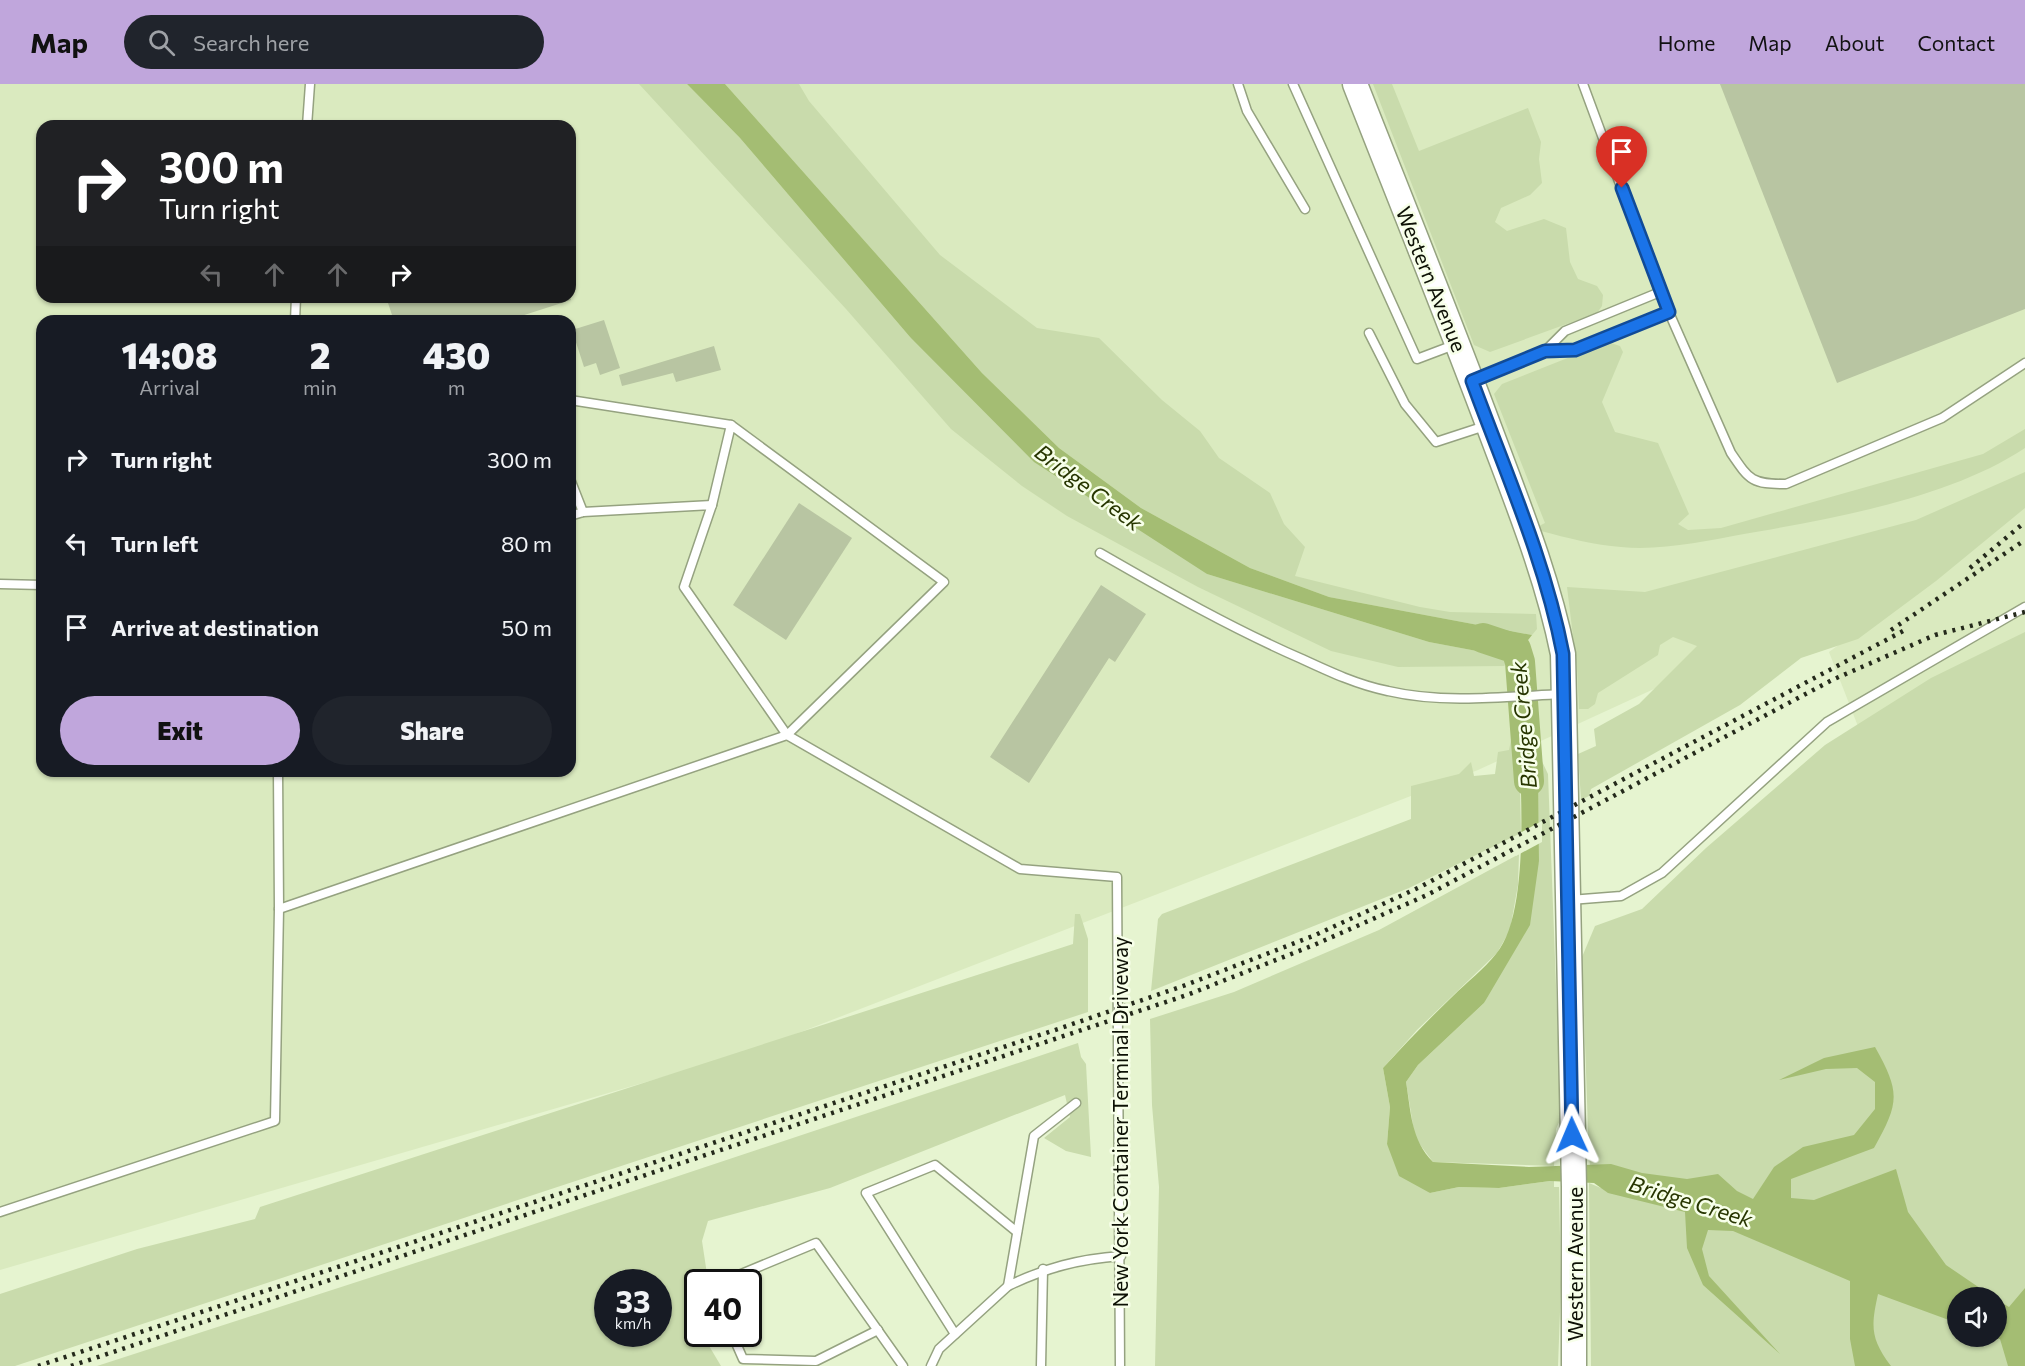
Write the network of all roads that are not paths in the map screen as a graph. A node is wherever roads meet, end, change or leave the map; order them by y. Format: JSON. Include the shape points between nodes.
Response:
{"nodes":[{"id":1,"x":310,"y":84,"type":"edge"},
{"id":2,"x":1238,"y":84,"type":"edge"},
{"id":3,"x":1293,"y":84,"type":"edge"},
{"id":4,"x":1355,"y":84,"type":"edge"},
{"id":5,"x":1583,"y":84,"type":"edge"},
{"id":6,"x":307,"y":120,"type":"edge"},
{"id":7,"x":1305,"y":209,"type":"dead end"},
{"id":8,"x":1660,"y":292,"type":"junction"},
{"id":9,"x":1669,"y":312,"type":"junction"},
{"id":10,"x":1369,"y":333,"type":"dead end"},
{"id":11,"x":1457,"y":344,"type":"junction"},
{"id":12,"x":1545,"y":351,"type":"junction"},
{"id":13,"x":2025,"y":363,"type":"edge"},
{"id":14,"x":1472,"y":381,"type":"junction"},
{"id":15,"x":576,"y":401,"type":"edge"},
{"id":16,"x":731,"y":424,"type":"junction"},
{"id":17,"x":1489,"y":425,"type":"junction"},
{"id":18,"x":576,"y":493,"type":"edge"},
{"id":19,"x":712,"y":505,"type":"junction"},
{"id":20,"x":584,"y":512,"type":"junction"},
{"id":21,"x":576,"y":514,"type":"edge"},
{"id":22,"x":1100,"y":553,"type":"dead end"},
{"id":23,"x":0,"y":584,"type":"edge"},
{"id":24,"x":36,"y":585,"type":"edge"},
{"id":25,"x":2025,"y":607,"type":"edge"},
{"id":26,"x":1564,"y":694,"type":"junction"},
{"id":27,"x":787,"y":735,"type":"junction"},
{"id":28,"x":278,"y":777,"type":"edge"},
{"id":29,"x":1568,"y":900,"type":"junction"},
{"id":30,"x":279,"y":909,"type":"junction"},
{"id":31,"x":1076,"y":1103,"type":"dead end"},
{"id":32,"x":0,"y":1212,"type":"edge"},
{"id":33,"x":1017,"y":1232,"type":"junction"},
{"id":34,"x":1120,"y":1256,"type":"junction"},
{"id":35,"x":753,"y":1269,"type":"edge"},
{"id":36,"x":1043,"y":1269,"type":"junction"},
{"id":37,"x":1008,"y":1287,"type":"junction"},
{"id":38,"x":878,"y":1330,"type":"junction"},
{"id":39,"x":956,"y":1334,"type":"junction"},
{"id":40,"x":738,"y":1347,"type":"edge"},
{"id":41,"x":903,"y":1366,"type":"edge"},
{"id":42,"x":931,"y":1366,"type":"edge"},
{"id":43,"x":1041,"y":1366,"type":"edge"},
{"id":44,"x":1120,"y":1366,"type":"edge"},
{"id":45,"x":1574,"y":1366,"type":"edge"}],
"edges":[{"from":1,"to":6,"type":"lane"},
{"from":2,"to":7,"type":"lane","via":[[1247,111]]},
{"from":3,"to":11,"type":"lane","via":[[1417,359]]},
{"from":4,"to":11,"type":"street","name":"Western Avenue"},
{"from":5,"to":8,"type":"lane"},
{"from":8,"to":9,"type":"lane"},
{"from":8,"to":12,"type":"lane","via":[[1565,331]]},
{"from":9,"to":12,"type":"lane","via":[[1575,350]]},
{"from":9,"to":13,"type":"lane","via":[[1731,453],[1745,474],[1760,484],[1786,484],[1942,418]]},
{"from":10,"to":17,"type":"lane","via":[[1405,404],[1436,442]]},
{"from":11,"to":14,"type":"street","name":"Western Avenue"},
{"from":12,"to":14,"type":"lane"},
{"from":14,"to":17,"type":"street","name":"Western Avenue"},
{"from":15,"to":16,"type":"lane"},
{"from":16,"to":19,"type":"lane"},
{"from":16,"to":27,"type":"lane","via":[[944,582]]},
{"from":17,"to":26,"type":"street","name":"Western Avenue","via":[[1556,617],[1563,654]]},
{"from":18,"to":20,"type":"lane"},
{"from":19,"to":20,"type":"lane"},
{"from":19,"to":27,"type":"lane","via":[[684,586]]},
{"from":20,"to":21,"type":"lane"},
{"from":22,"to":26,"type":"lane","via":[[1218,619],[1347,679],[1389,692],[1421,697]]},
{"from":23,"to":24,"type":"lane"},
{"from":25,"to":29,"type":"lane","via":[[1827,722],[1662,873],[1621,896]]},
{"from":26,"to":29,"type":"street","name":"Western Avenue"},
{"from":27,"to":30,"type":"lane"},
{"from":27,"to":34,"type":"lane","name":"New York Container Terminal Driveway","via":[[1020,869],[1118,877]]},
{"from":28,"to":30,"type":"lane"},
{"from":29,"to":45,"type":"street","name":"Western Avenue"},
{"from":30,"to":32,"type":"lane","via":[[276,1121]]},
{"from":31,"to":33,"type":"lane","via":[[1034,1136]]},
{"from":33,"to":37,"type":"lane"},
{"from":33,"to":39,"type":"lane","via":[[935,1165],[866,1193]]},
{"from":34,"to":36,"type":"lane","via":[[1082,1259]]},
{"from":34,"to":44,"type":"lane","name":"New York Container Terminal Driveway"},
{"from":35,"to":38,"type":"lane","via":[[816,1242]]},
{"from":36,"to":37,"type":"lane"},
{"from":36,"to":43,"type":"lane"},
{"from":37,"to":39,"type":"lane"},
{"from":38,"to":40,"type":"lane","via":[[816,1361],[743,1359]]},
{"from":38,"to":41,"type":"lane"},
{"from":39,"to":42,"type":"lane","via":[[939,1349]]}]}
